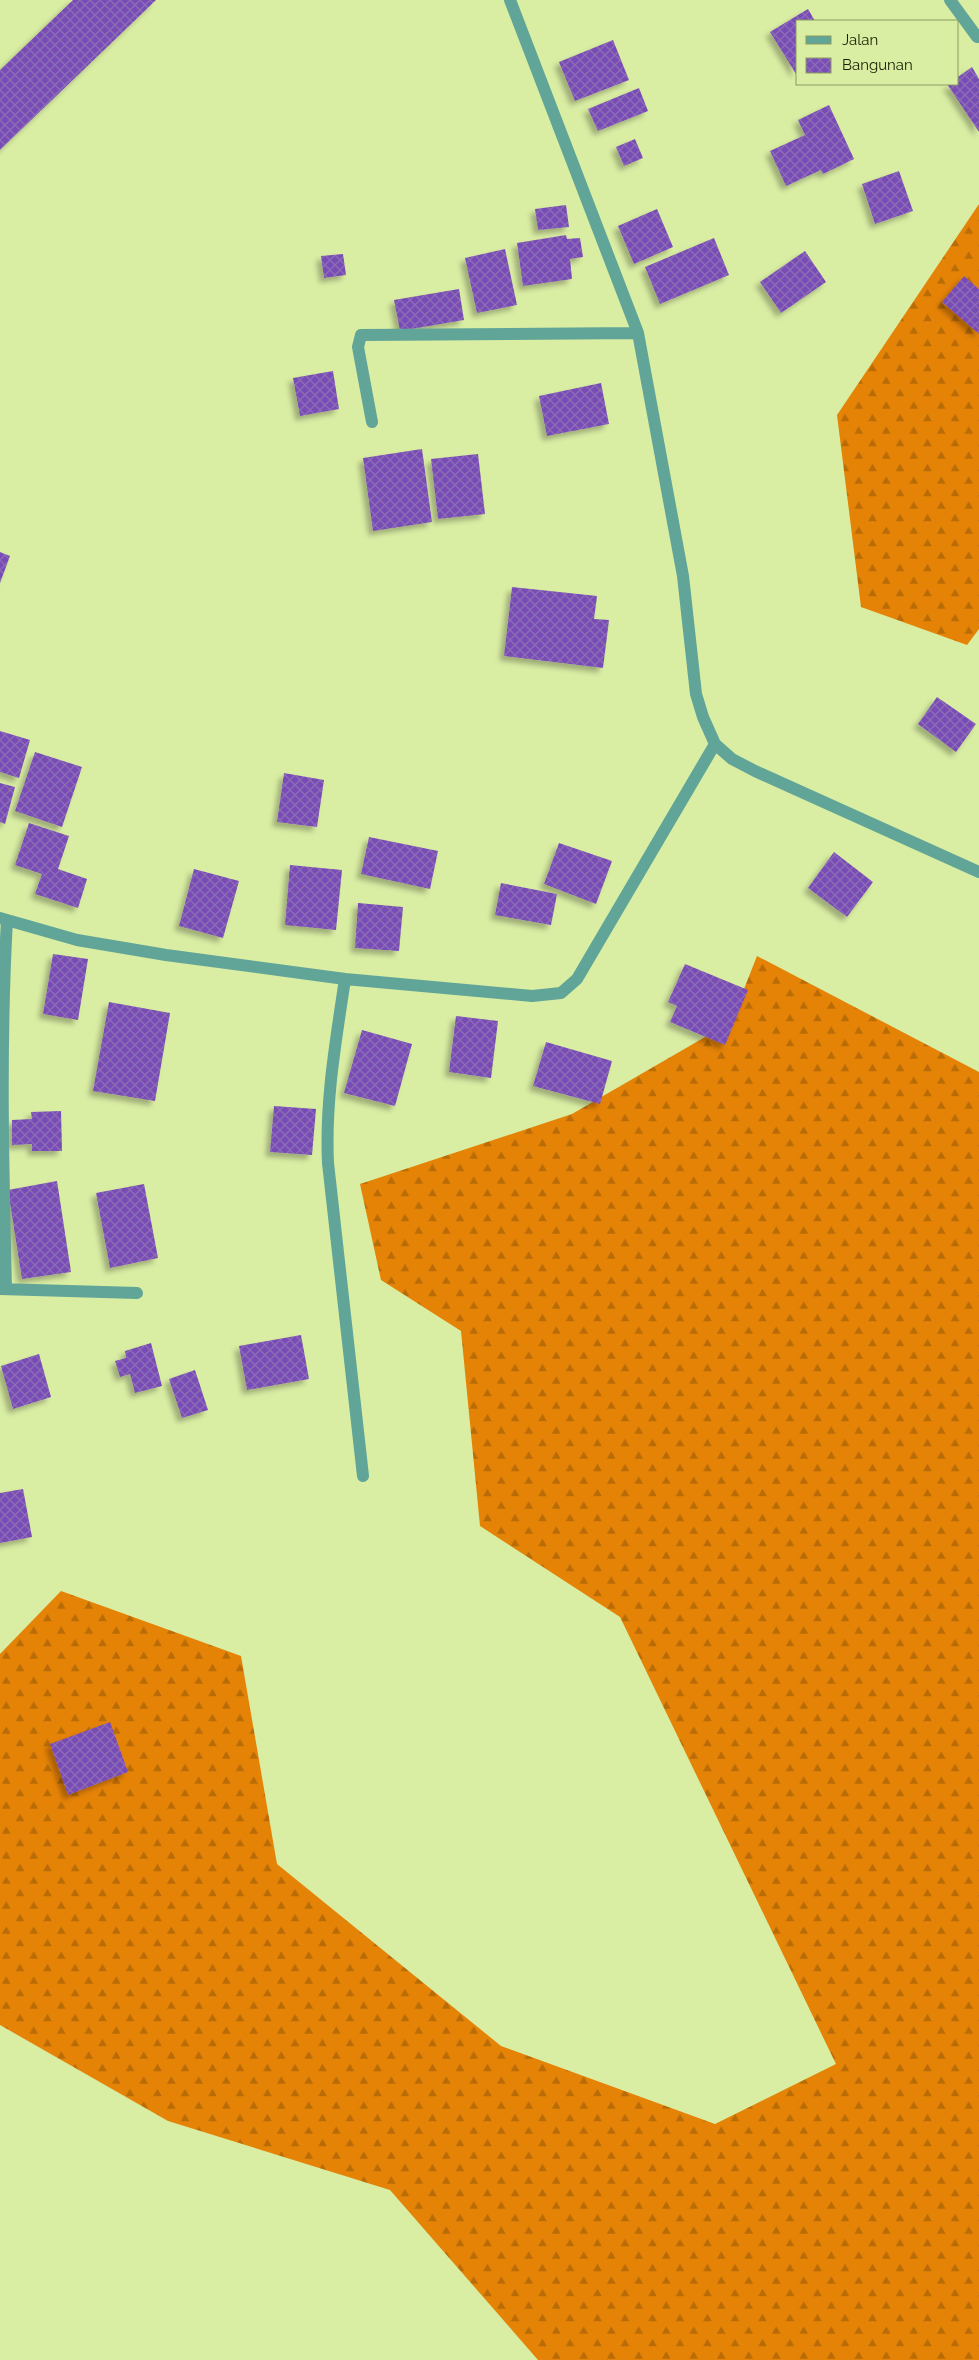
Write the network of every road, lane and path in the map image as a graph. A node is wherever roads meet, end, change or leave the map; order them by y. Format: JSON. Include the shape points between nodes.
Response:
{"nodes":[{"id":1,"x":510,"y":0,"type":"edge"},
{"id":2,"x":950,"y":0,"type":"edge"},
{"id":3,"x":977,"y":37,"type":"dead end"},
{"id":4,"x":638,"y":334,"type":"junction"},
{"id":5,"x":372,"y":422,"type":"dead end"},
{"id":6,"x":714,"y":744,"type":"junction"},
{"id":7,"x":979,"y":872,"type":"edge"},
{"id":8,"x":3,"y":919,"type":"edge"},
{"id":9,"x":345,"y":979,"type":"junction"},
{"id":10,"x":3,"y":1289,"type":"edge"},
{"id":11,"x":138,"y":1293,"type":"dead end"},
{"id":12,"x":362,"y":1476,"type":"dead end"}],
"edges":[{"from":1,"to":4,"type":"street"},
{"from":2,"to":3,"type":"street"},
{"from":4,"to":5,"type":"street","via":[[361,335],[358,347]]},
{"from":4,"to":6,"type":"street","via":[[684,576],[696,694]]},
{"from":6,"to":7,"type":"street","via":[[732,759],[755,771]]},
{"from":6,"to":9,"type":"street","via":[[577,979],[561,992],[532,996]]},
{"from":8,"to":9,"type":"street","via":[[95,943]]},
{"from":8,"to":10,"type":"street"},
{"from":9,"to":12,"type":"street","via":[[327,1131]]},
{"from":10,"to":11,"type":"street"}]}
